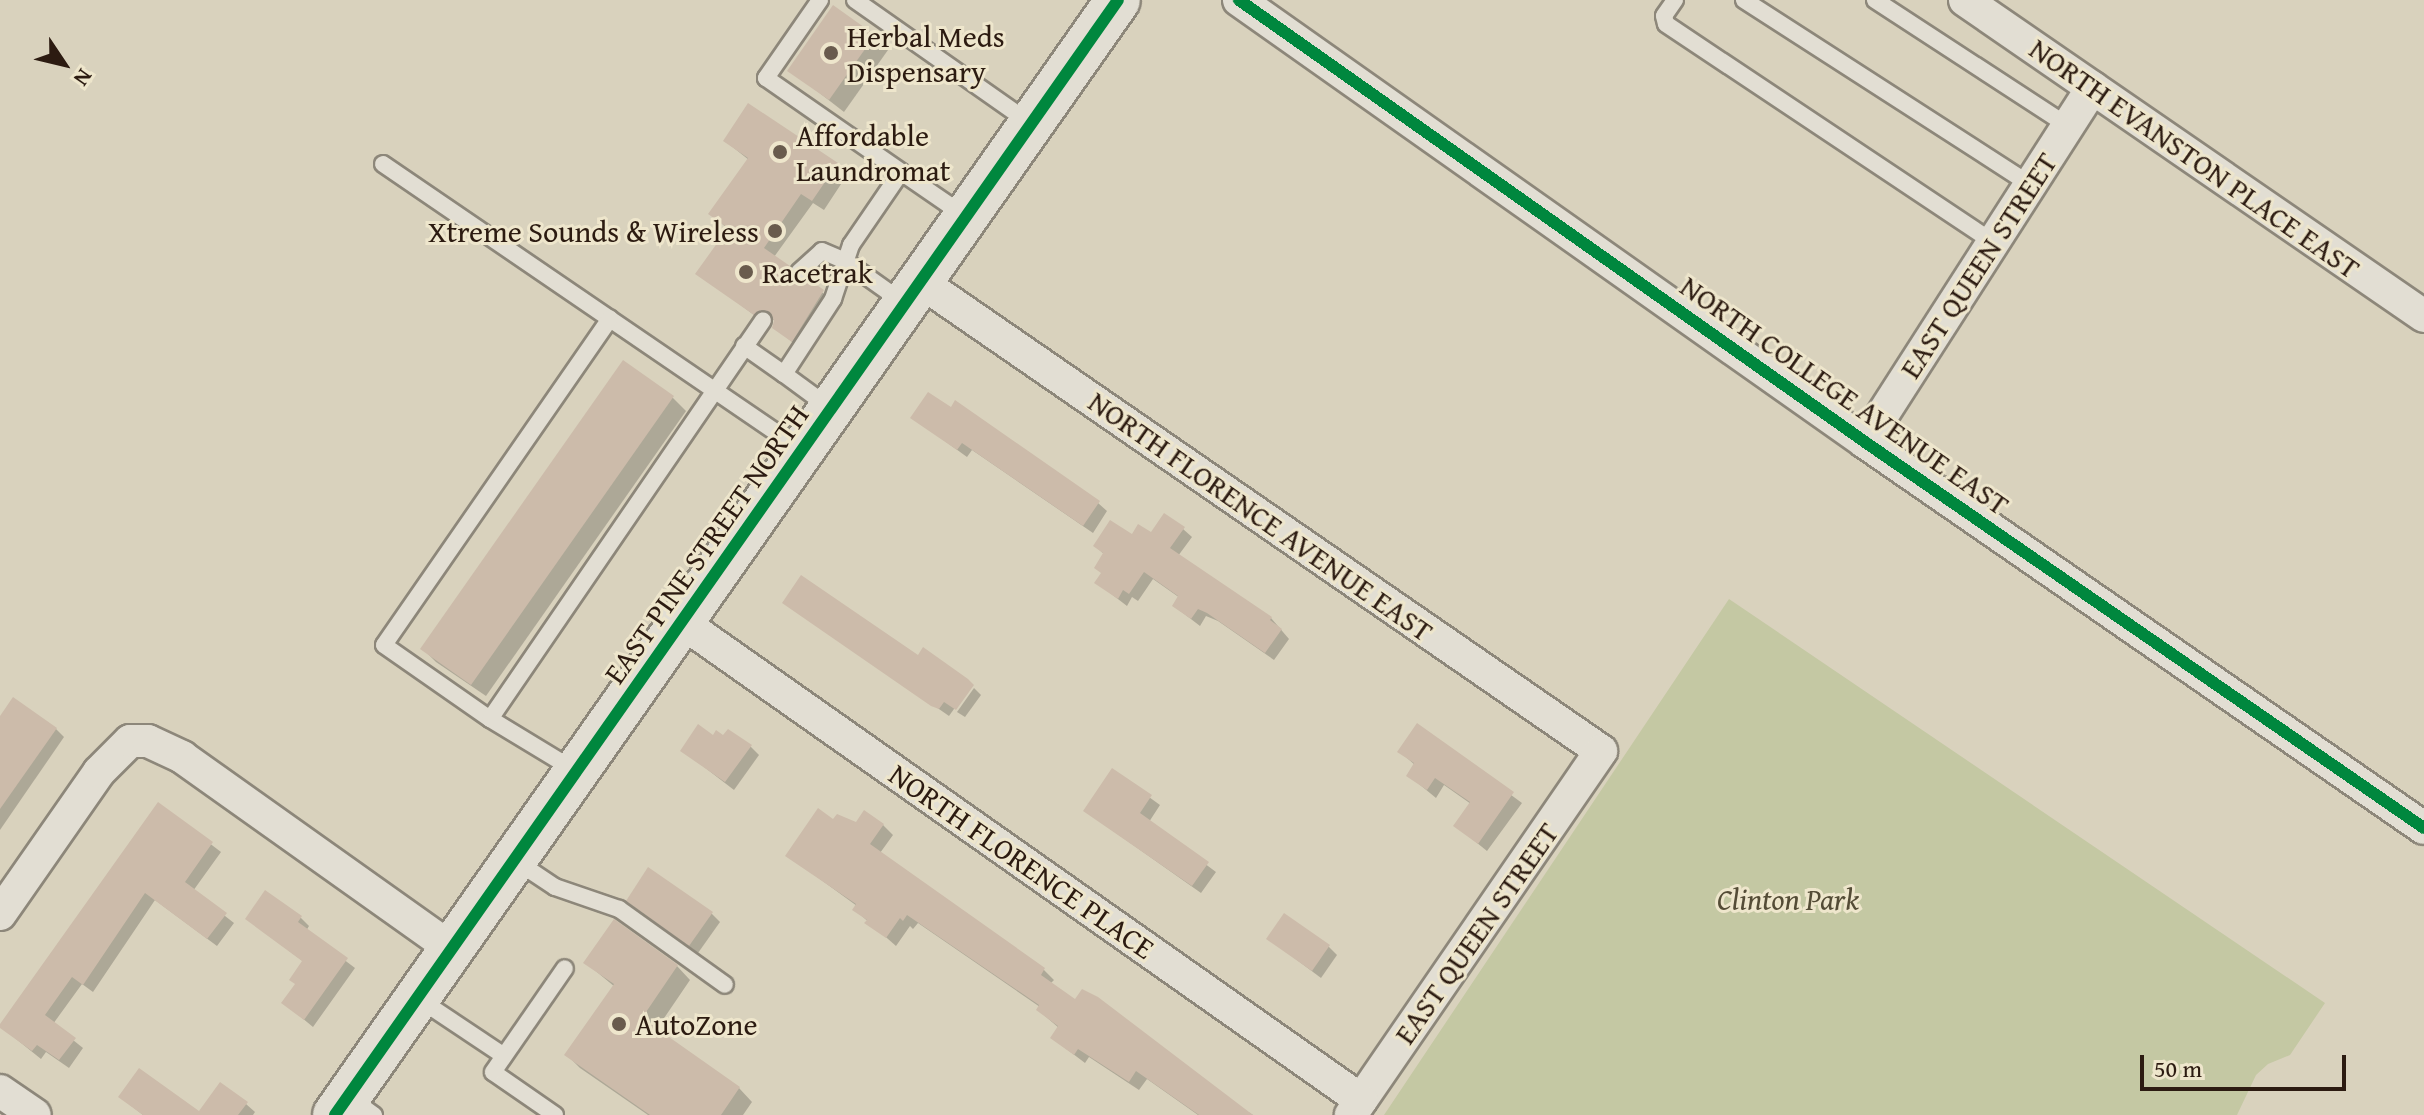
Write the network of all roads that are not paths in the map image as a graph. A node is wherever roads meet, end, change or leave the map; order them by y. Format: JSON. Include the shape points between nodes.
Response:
{"nodes":[{"id":1,"x":820,"y":0,"type":"edge"},
{"id":2,"x":855,"y":0,"type":"edge"},
{"id":3,"x":1118,"y":0,"type":"edge"},
{"id":4,"x":1239,"y":0,"type":"edge"},
{"id":5,"x":1675,"y":0,"type":"edge"},
{"id":6,"x":1744,"y":0,"type":"edge"},
{"id":7,"x":1875,"y":0,"type":"edge"},
{"id":8,"x":1965,"y":0,"type":"edge"},
{"id":9,"x":2092,"y":88,"type":"junction"},
{"id":10,"x":1031,"y":124,"type":"junction"},
{"id":11,"x":2068,"y":126,"type":"junction"},
{"id":12,"x":383,"y":164,"type":"dead end"},
{"id":13,"x":901,"y":172,"type":"junction"},
{"id":14,"x":2030,"y":184,"type":"junction"},
{"id":15,"x":966,"y":217,"type":"junction"},
{"id":16,"x":1993,"y":242,"type":"junction"},
{"id":17,"x":845,"y":261,"type":"junction"},
{"id":18,"x":799,"y":272,"type":"dead end"},
{"id":19,"x":913,"y":293,"type":"junction"},
{"id":20,"x":2424,"y":316,"type":"edge"},
{"id":21,"x":610,"y":319,"type":"junction"},
{"id":22,"x":763,"y":321,"type":"dead end"},
{"id":23,"x":744,"y":346,"type":"junction"},
{"id":24,"x":784,"y":374,"type":"junction"},
{"id":25,"x":714,"y":389,"type":"junction"},
{"id":26,"x":832,"y":409,"type":"junction"},
{"id":27,"x":1865,"y":442,"type":"junction"},
{"id":28,"x":803,"y":451,"type":"junction"},
{"id":29,"x":683,"y":623,"type":"junction"},
{"id":30,"x":490,"y":719,"type":"junction"},
{"id":31,"x":1601,"y":751,"type":"joint"},
{"id":32,"x":578,"y":772,"type":"junction"},
{"id":33,"x":2424,"y":828,"type":"edge"},
{"id":34,"x":515,"y":860,"type":"junction"},
{"id":35,"x":0,"y":914,"type":"edge"},
{"id":36,"x":452,"y":949,"type":"junction"},
{"id":37,"x":565,"y":968,"type":"dead end"},
{"id":38,"x":725,"y":985,"type":"dead end"},
{"id":39,"x":418,"y":998,"type":"junction"},
{"id":40,"x":504,"y":1056,"type":"junction"},
{"id":41,"x":0,"y":1091,"type":"edge"},
{"id":42,"x":1356,"y":1108,"type":"edge"},
{"id":43,"x":352,"y":1109,"type":"edge"},
{"id":44,"x":35,"y":1115,"type":"edge"},
{"id":45,"x":555,"y":1115,"type":"edge"}],
"edges":[{"from":1,"to":13,"type":"lane","via":[[766,78]]},
{"from":2,"to":10,"type":"lane"},
{"from":3,"to":10,"type":"main road","name":"EAST PINE STREET NORTH"},
{"from":4,"to":27,"type":"street","name":"NORTH COLLEGE AVENUE EAST"},
{"from":5,"to":16,"type":"lane","via":[[1664,16],[1666,24]]},
{"from":6,"to":14,"type":"lane"},
{"from":7,"to":11,"type":"lane"},
{"from":8,"to":9,"type":"street","name":"NORTH EVANSTON PLACE EAST"},
{"from":9,"to":11,"type":"street","name":"EAST QUEEN STREET"},
{"from":9,"to":20,"type":"street","name":"NORTH EVANSTON PLACE EAST"},
{"from":10,"to":15,"type":"main road","name":"EAST PINE STREET NORTH"},
{"from":11,"to":14,"type":"street","name":"EAST QUEEN STREET"},
{"from":12,"to":21,"type":"lane"},
{"from":13,"to":15,"type":"lane"},
{"from":13,"to":17,"type":"lane"},
{"from":14,"to":16,"type":"street","name":"EAST QUEEN STREET"},
{"from":15,"to":19,"type":"main road","name":"EAST PINE STREET NORTH"},
{"from":16,"to":27,"type":"street","name":"EAST QUEEN STREET"},
{"from":17,"to":18,"type":"lane","via":[[822,251]]},
{"from":17,"to":19,"type":"lane"},
{"from":17,"to":24,"type":"lane","via":[[833,299]]},
{"from":19,"to":26,"type":"main road","name":"EAST PINE STREET NORTH"},
{"from":19,"to":31,"type":"street","name":"NORTH FLORENCE AVENUE EAST"},
{"from":21,"to":25,"type":"lane"},
{"from":21,"to":30,"type":"lane","via":[[384,645]]},
{"from":22,"to":23,"type":"lane"},
{"from":23,"to":24,"type":"lane"},
{"from":23,"to":25,"type":"lane"},
{"from":24,"to":26,"type":"lane"},
{"from":25,"to":28,"type":"lane"},
{"from":25,"to":30,"type":"lane"},
{"from":26,"to":28,"type":"main road","name":"EAST PINE STREET NORTH"},
{"from":27,"to":33,"type":"street","name":"NORTH COLLEGE AVENUE EAST"},
{"from":28,"to":29,"type":"main road","name":"EAST PINE STREET NORTH"},
{"from":29,"to":32,"type":"main road","name":"EAST PINE STREET NORTH"},
{"from":29,"to":42,"type":"street","name":"NORTH FLORENCE PLACE"},
{"from":30,"to":32,"type":"lane"},
{"from":31,"to":42,"type":"street","name":"EAST QUEEN STREET"},
{"from":32,"to":34,"type":"main road","name":"EAST PINE STREET NORTH"},
{"from":34,"to":36,"type":"main road","name":"EAST PINE STREET NORTH"},
{"from":34,"to":38,"type":"lane","via":[[555,887],[619,909]]},
{"from":35,"to":36,"type":"street","via":[[99,772],[130,741],[148,741],[182,757]]},
{"from":36,"to":39,"type":"main road","name":"EAST PINE STREET NORTH"},
{"from":37,"to":40,"type":"lane"},
{"from":39,"to":40,"type":"lane"},
{"from":39,"to":43,"type":"main road","name":"EAST PINE STREET NORTH"},
{"from":40,"to":45,"type":"lane","via":[[493,1072]]},
{"from":41,"to":44,"type":"street"}]}
